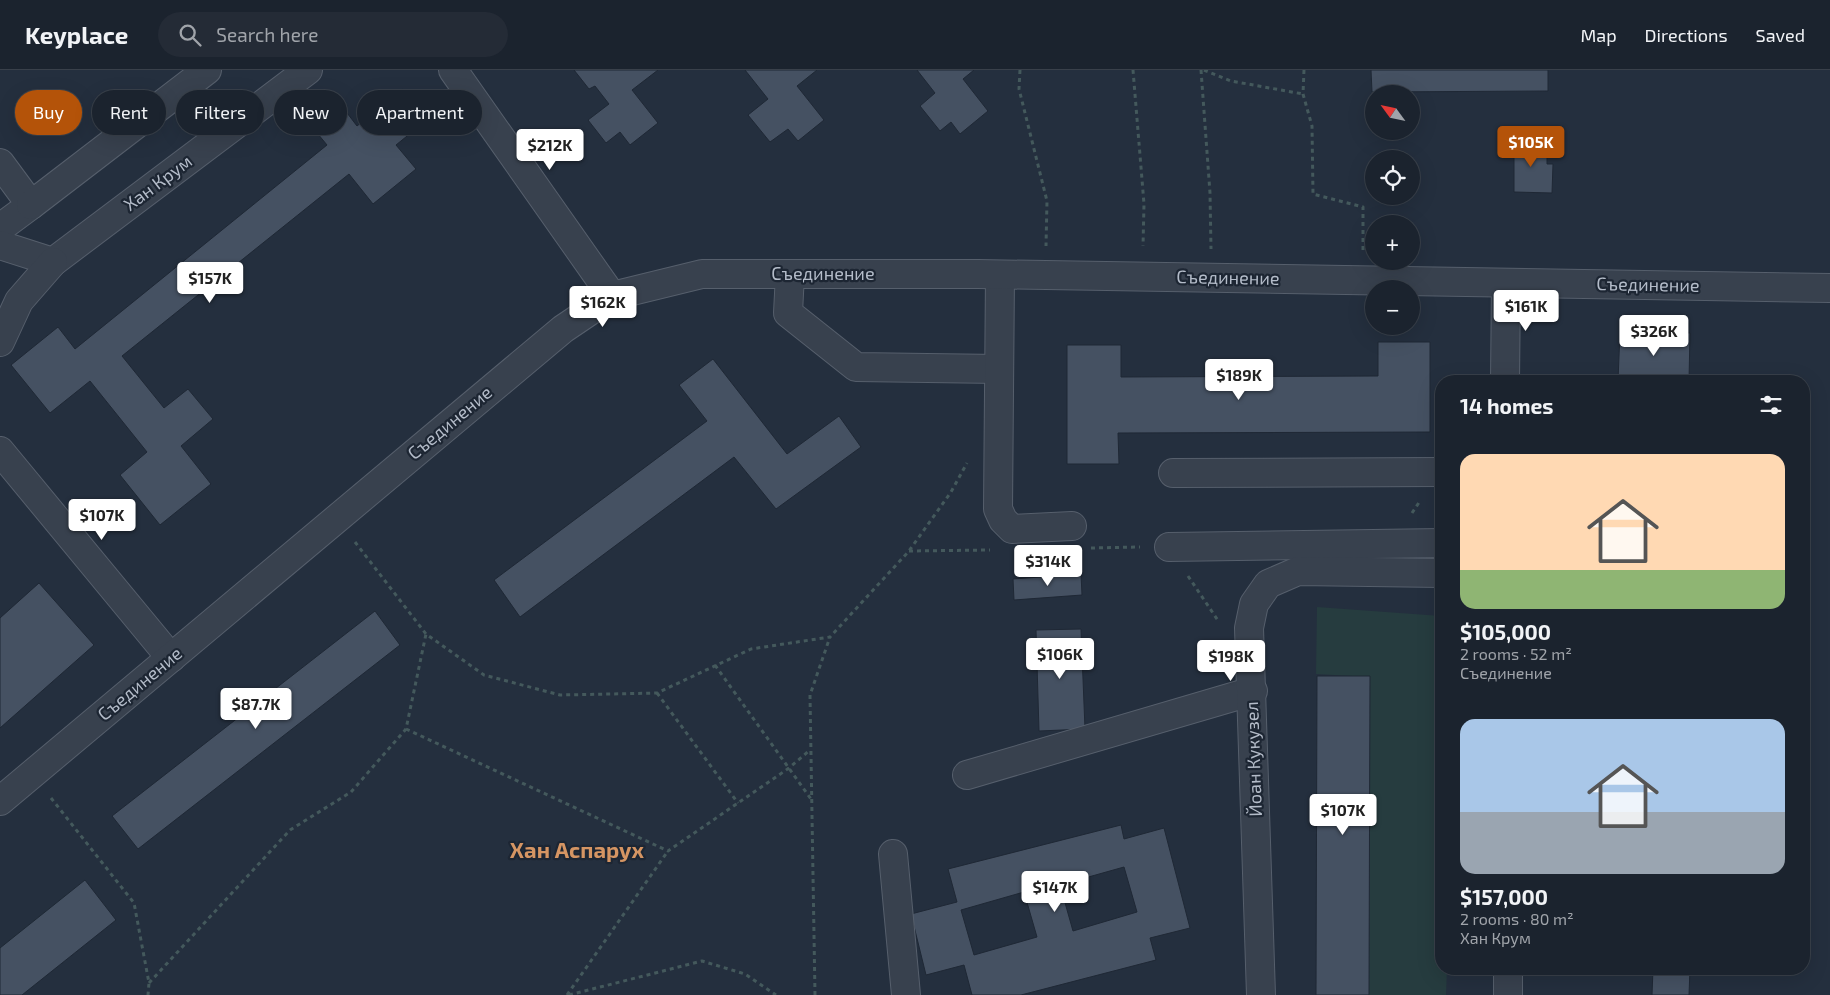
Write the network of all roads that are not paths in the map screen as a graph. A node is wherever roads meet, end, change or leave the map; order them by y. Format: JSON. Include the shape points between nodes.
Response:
{"nodes":[{"id":1,"x":207,"y":70,"type":"edge"},
{"id":2,"x":308,"y":70,"type":"edge"},
{"id":3,"x":453,"y":70,"type":"edge"},
{"id":4,"x":0,"y":163,"type":"edge"},
{"id":5,"x":31,"y":205,"type":"junction"},
{"id":6,"x":0,"y":228,"type":"edge"},
{"id":7,"x":0,"y":245,"type":"edge"},
{"id":8,"x":53,"y":262,"type":"junction"},
{"id":9,"x":790,"y":274,"type":"junction"},
{"id":10,"x":1000,"y":275,"type":"junction"},
{"id":11,"x":1506,"y":283,"type":"junction"},
{"id":12,"x":1830,"y":288,"type":"edge"},
{"id":13,"x":612,"y":296,"type":"junction"},
{"id":14,"x":0,"y":342,"type":"edge"},
{"id":15,"x":999,"y":369,"type":"junction"},
{"id":16,"x":1505,"y":375,"type":"edge"},
{"id":17,"x":0,"y":451,"type":"edge"},
{"id":18,"x":1435,"y":472,"type":"edge"},
{"id":19,"x":1173,"y":473,"type":"dead end"},
{"id":20,"x":1072,"y":526,"type":"dead end"},
{"id":21,"x":1435,"y":543,"type":"edge"},
{"id":22,"x":1169,"y":547,"type":"road end"},
{"id":23,"x":1435,"y":573,"type":"edge"},
{"id":24,"x":171,"y":658,"type":"junction"},
{"id":25,"x":1253,"y":691,"type":"junction"},
{"id":26,"x":966,"y":775,"type":"dead end"},
{"id":27,"x":0,"y":801,"type":"edge"},
{"id":28,"x":894,"y":854,"type":"dead end"},
{"id":29,"x":1508,"y":975,"type":"edge"},
{"id":30,"x":906,"y":995,"type":"edge"},
{"id":31,"x":1261,"y":995,"type":"edge"},
{"id":32,"x":1508,"y":995,"type":"edge"}],
"edges":[{"from":1,"to":5,"type":"street"},
{"from":2,"to":8,"type":"street","name":"Хан Крум"},
{"from":3,"to":13,"type":"street"},
{"from":4,"to":5,"type":"street"},
{"from":5,"to":6,"type":"street"},
{"from":7,"to":8,"type":"street"},
{"from":8,"to":14,"type":"street","name":"Хан Крум","via":[[19,301]]},
{"from":9,"to":10,"type":"street","name":"Съединение"},
{"from":9,"to":13,"type":"street","name":"Съединение","via":[[702,274]]},
{"from":9,"to":15,"type":"street","via":[[788,313],[856,367]]},
{"from":10,"to":11,"type":"street","name":"Съединение"},
{"from":10,"to":15,"type":"street"},
{"from":11,"to":12,"type":"street","name":"Съединение"},
{"from":11,"to":16,"type":"street"},
{"from":13,"to":24,"type":"street","name":"Съединение","via":[[562,329]]},
{"from":15,"to":20,"type":"street","via":[[998,509],[1003,520],[1012,529]]},
{"from":17,"to":24,"type":"street"},
{"from":18,"to":19,"type":"street"},
{"from":21,"to":22,"type":"street"},
{"from":23,"to":25,"type":"street","name":"Йоан Кукузел","via":[[1298,571],[1268,584],[1254,604],[1249,628]]},
{"from":24,"to":27,"type":"street","name":"Съединение"},
{"from":25,"to":26,"type":"street"},
{"from":25,"to":31,"type":"street","name":"Йоан Кукузел"},
{"from":28,"to":30,"type":"street"},
{"from":29,"to":32,"type":"street"}]}
